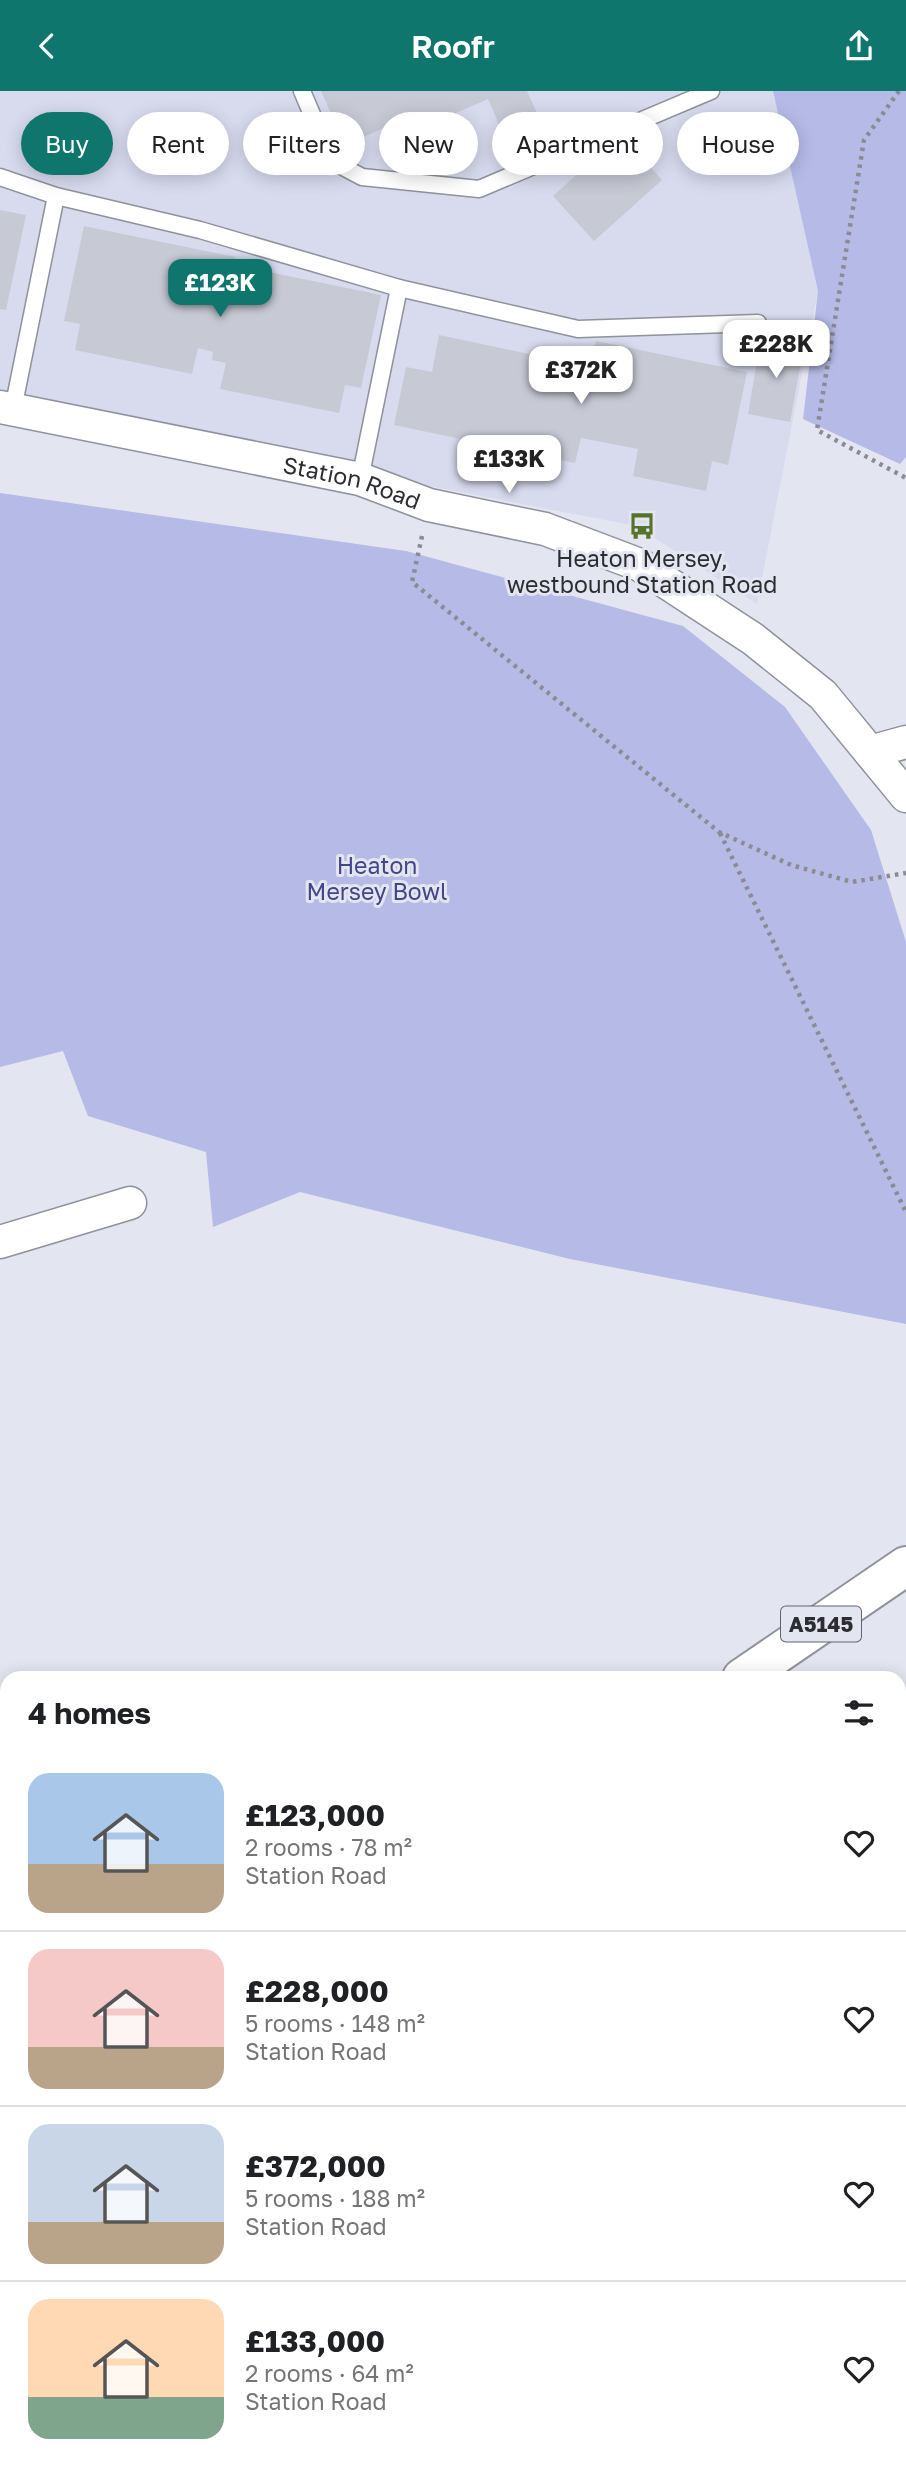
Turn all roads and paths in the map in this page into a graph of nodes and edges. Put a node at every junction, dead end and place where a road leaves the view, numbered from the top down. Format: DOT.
graph roads {
  1 [pos="302,91"];
  2 [pos="711,91"];
  3 [pos="900,91"];
  4 [pos="0,177"];
  5 [pos="56,196"];
  6 [pos="399,288"];
  7 [pos="758,323"];
  8 [pos="7,408"];
  9 [pos="906,478"];
  10 [pos="360,479"];
  11 [pos="429,505"];
  12 [pos="906,742"];
  13 [pos="870,752"];
  14 [pos="906,796"];
  15 [pos="719,832"];
  16 [pos="906,873"];
  17 [pos="130,1203"];
  18 [pos="906,1212"];
  19 [pos="0,1242"];
  20 [pos="904,1575"];
  21 [pos="753,1671"];
  1 -- 2 [label="lane"];
  3 -- 9 [label="path"];
  4 -- 5 [label="lane"];
  5 -- 6 [label="lane"];
  5 -- 8 [label="lane"];
  6 -- 7 [label="lane"];
  6 -- 10 [label="lane"];
  8 -- 10 [label="street, Station Road"];
  10 -- 11 [label="street, Station Road"];
  11 -- 13 [label="street, Station Road"];
  11 -- 15 [label="path"];
  12 -- 13 [label="street"];
  13 -- 14 [label="street, Station Road"];
  15 -- 16 [label="path"];
  15 -- 18 [label="path"];
  17 -- 19 [label="street"];
  20 -- 21 [label="main road, A5145"];
}
